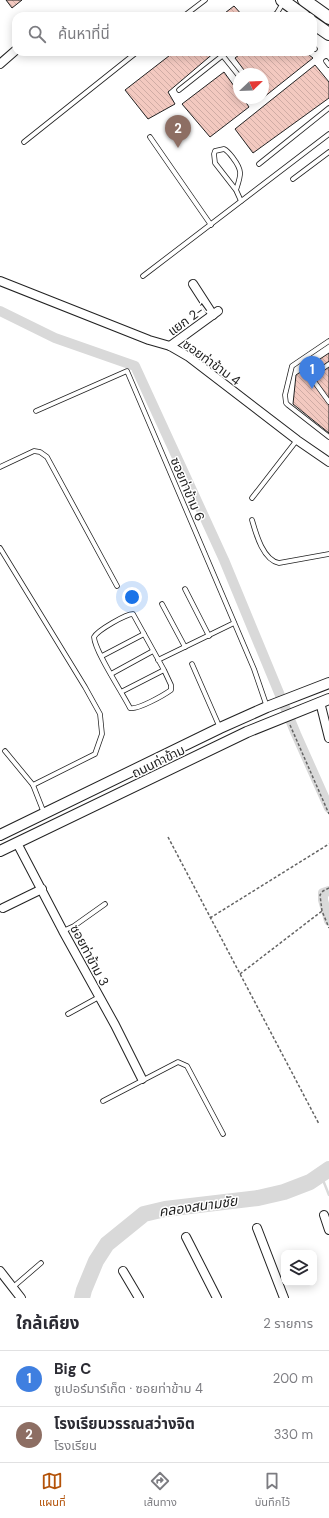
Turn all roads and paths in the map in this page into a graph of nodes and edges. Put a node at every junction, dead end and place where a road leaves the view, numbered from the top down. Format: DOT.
graph roads {
  1 [pos="205,0"];
  2 [pos="304,0"];
  3 [pos="283,1"];
  4 [pos="189,12"];
  5 [pos="278,12"];
  6 [pos="298,12"];
  7 [pos="329,18"];
  8 [pos="317,26"];
  9 [pos="329,34"];
  10 [pos="12,54"];
  11 [pos="132,56"];
  12 [pos="223,56"];
  13 [pos="0,64"];
  14 [pos="233,68"];
  15 [pos="179,90"];
  16 [pos="329,108"];
  17 [pos="329,134"];
  18 [pos="150,137"];
  19 [pos="24,142"];
  20 [pos="329,152"];
  21 [pos="259,164"];
  22 [pos="293,179"];
  23 [pos="236,190"];
  24 [pos="241,201"];
  25 [pos="211,224"];
  26 [pos="143,276"];
  27 [pos="0,281"];
  28 [pos="193,284"];
  29 [pos="329,341"];
  30 [pos="170,346"];
  31 [pos="329,364"];
  32 [pos="329,402"];
  33 [pos="36,411"];
  34 [pos="329,437"];
  35 [pos="297,440"];
  36 [pos="329,462"];
  37 [pos="0,467"];
  38 [pos="252,498"];
  39 [pos="252,520"];
  40 [pos="0,548"];
  41 [pos="329,554"];
  42 [pos="117,586"];
  43 [pos="185,589"];
  44 [pos="162,604"];
  45 [pos="234,624"];
  46 [pos="144,634"];
  47 [pos="209,636"];
  48 [pos="185,647"];
  49 [pos="153,651"];
  50 [pos="102,656"];
  51 [pos="158,660"];
  52 [pos="192,664"];
  53 [pos="164,670"];
  54 [pos="111,674"];
  55 [pos="329,683"];
  56 [pos="121,692"];
  57 [pos="324,701"];
  58 [pos="270,706"];
  59 [pos="288,715"];
  60 [pos="220,728"];
  61 [pos="329,738"];
  62 [pos="5,751"];
  63 [pos="33,785"];
  64 [pos="44,813"];
  65 [pos="329,814"];
  66 [pos="0,834"];
  67 [pos="168,837"];
  68 [pos="17,843"];
  69 [pos="329,844"];
  70 [pos="0,851"];
  71 [pos="42,888"];
  72 [pos="329,888"];
  73 [pos="104,904"];
  74 [pos="3,908"];
  75 [pos="322,911"];
  76 [pos="210,918"];
  77 [pos="329,928"];
  78 [pos="63,931"];
  79 [pos="240,974"];
  80 [pos="99,997"];
  81 [pos="68,1014"];
  82 [pos="142,1079"];
  83 [pos="103,1101"];
  84 [pos="319,1124"];
  85 [pos="223,1134"];
  86 [pos="324,1215"];
  87 [pos="257,1228"];
  88 [pos="329,1230"];
  89 [pos="186,1237"];
  90 [pos="41,1263"];
  91 [pos="0,1271"];
  92 [pos="123,1271"];
  93 [pos="12,1288"];
  94 [pos="21,1298"];
  95 [pos="139,1298"];
  96 [pos="217,1298"];
  97 [pos="284,1298"];
  1 -- 4 [label="lane"];
  2 -- 7 [label="main road"];
  3 -- 5 [label="lane"];
  3 -- 6 [label="main road"];
  8 -- 9 [label="main road"];
  10 -- 13 [label="street"];
  11 -- 19 [label="lane"];
  12 -- 14 [label="lane"];
  12 -- 15 [label="lane"];
  16 -- 21 [label="lane"];
  17 -- 24 [label="lane"];
  18 -- 25 [label="lane"];
  20 -- 22 [label="lane"];
  23 -- 23 [label="lane"];
  23 -- 24 [label="lane"];
  24 -- 25 [label="lane"];
  25 -- 26 [label="lane"];
  27 -- 30 [label="street, ซอยท่าข้าม 4"];
  28 -- 30 [label="street, แยก 2-1"];
  29 -- 34 [label="lane"];
  30 -- 35 [label="street, ซอยท่าข้าม 4"];
  31 -- 32 [label="lane"];
  33 -- 45 [label="lane, ซอยท่าข้าม 6"];
  35 -- 36 [label="street, ซอยท่าข้าม 4"];
  35 -- 38 [label="lane"];
  37 -- 42 [label="lane"];
  39 -- 41 [label="lane"];
  40 -- 63 [label="lane"];
  43 -- 47 [label="lane"];
  44 -- 48 [label="lane"];
  45 -- 47 [label="lane"];
  45 -- 58 [label="lane, ซอยท่าข้าม 6"];
  46 -- 49 [label="lane"];
  46 -- 50 [label="lane"];
  46 -- 50 [label="lane"];
  47 -- 48 [label="lane"];
  48 -- 51 [label="lane"];
  49 -- 51 [label="lane"];
  49 -- 54 [label="lane"];
  50 -- 54 [label="lane"];
  51 -- 53 [label="lane"];
  52 -- 60 [label="lane"];
  53 -- 56 [label="lane"];
  53 -- 56 [label="lane"];
  54 -- 56 [label="lane"];
  55 -- 58 [label="street, ถนนท่าข้าม"];
  57 -- 59 [label="street, ถนนท่าข้าม"];
  57 -- 61 [label="street"];
  58 -- 60 [label="street, ถนนท่าข้าม"];
  59 -- 65 [label="path"];
  59 -- 68 [label="street, ถนนท่าข้าม"];
  60 -- 64 [label="street, ถนนท่าข้าม"];
  62 -- 63 [label="lane"];
  63 -- 64 [label="lane"];
  64 -- 66 [label="street, ถนนท่าข้าม"];
  67 -- 76 [label="path"];
  68 -- 70 [label="street, ถนนท่าข้าม"];
  68 -- 71 [label="street, ซอยท่าข้าม 3"];
  69 -- 76 [label="path"];
  71 -- 74 [label="street"];
  71 -- 78 [label="street, ซอยท่าข้าม 3"];
  72 -- 75 [label="path"];
  73 -- 78 [label="lane"];
  75 -- 77 [label="path"];
  75 -- 79 [label="path"];
  76 -- 79 [label="path"];
  78 -- 80 [label="street, ซอยท่าข้าม 3"];
  79 -- 84 [label="path"];
  80 -- 81 [label="lane"];
  80 -- 82 [label="street, ซอยท่าข้าม 3"];
  82 -- 83 [label="lane"];
  82 -- 85 [label="lane"];
  86 -- 88 [label="street"];
  87 -- 97 [label="street"];
  89 -- 96 [label="street"];
  90 -- 93 [label="lane"];
  91 -- 93 [label="street"];
  92 -- 95 [label="street"];
  93 -- 94 [label="street"];
}
